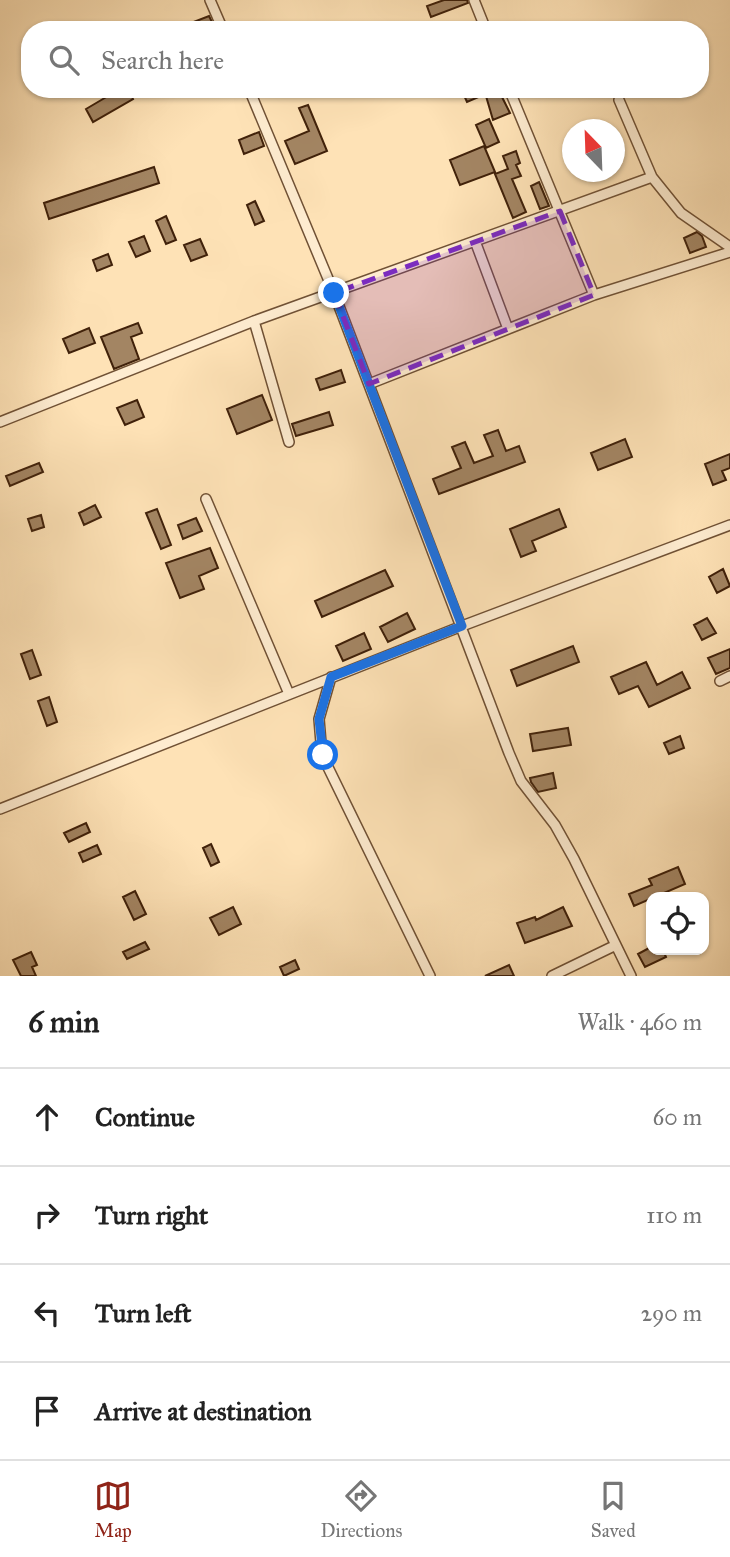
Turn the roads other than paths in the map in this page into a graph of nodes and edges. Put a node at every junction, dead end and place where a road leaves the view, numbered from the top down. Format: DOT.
graph roads {
  1 [pos="210,0"];
  2 [pos="474,0"];
  3 [pos="219,21"];
  4 [pos="482,21"];
  5 [pos="252,98"];
  6 [pos="513,98"];
  7 [pos="619,100"];
  8 [pos="652,177"];
  9 [pos="560,211"];
  10 [pos="475,240"];
  11 [pos="730,250"];
  12 [pos="334,293"];
  13 [pos="594,295"];
  14 [pos="254,321"];
  15 [pos="508,328"];
  16 [pos="369,384"];
  17 [pos="0,422"];
  18 [pos="289,442"];
  19 [pos="206,499"];
  20 [pos="730,525"];
  21 [pos="462,626"];
  22 [pos="730,676"];
  23 [pos="331,677"];
  24 [pos="720,681"];
  25 [pos="289,694"];
  26 [pos="0,809"];
  27 [pos="616,945"];
  28 [pos="430,976"];
  29 [pos="552,976"];
  30 [pos="631,976"];
  1 -- 3 [label="street"];
  2 -- 4 [label="street"];
  5 -- 12 [label="street"];
  6 -- 9 [label="street"];
  7 -- 8 [label="street"];
  8 -- 9 [label="street"];
  8 -- 11 [label="street"];
  9 -- 10 [label="street"];
  9 -- 13 [label="street"];
  10 -- 12 [label="street"];
  10 -- 15 [label="street"];
  11 -- 13 [label="street"];
  12 -- 14 [label="street"];
  12 -- 16 [label="street"];
  13 -- 15 [label="street"];
  14 -- 17 [label="street"];
  14 -- 18 [label="street"];
  15 -- 16 [label="street"];
  16 -- 21 [label="street"];
  19 -- 25 [label="street"];
  20 -- 21 [label="street"];
  21 -- 23 [label="street"];
  21 -- 27 [label="street"];
  22 -- 24 [label="street"];
  23 -- 25 [label="street"];
  23 -- 28 [label="street"];
  25 -- 26 [label="street"];
  27 -- 29 [label="street"];
  27 -- 30 [label="street"];
}
